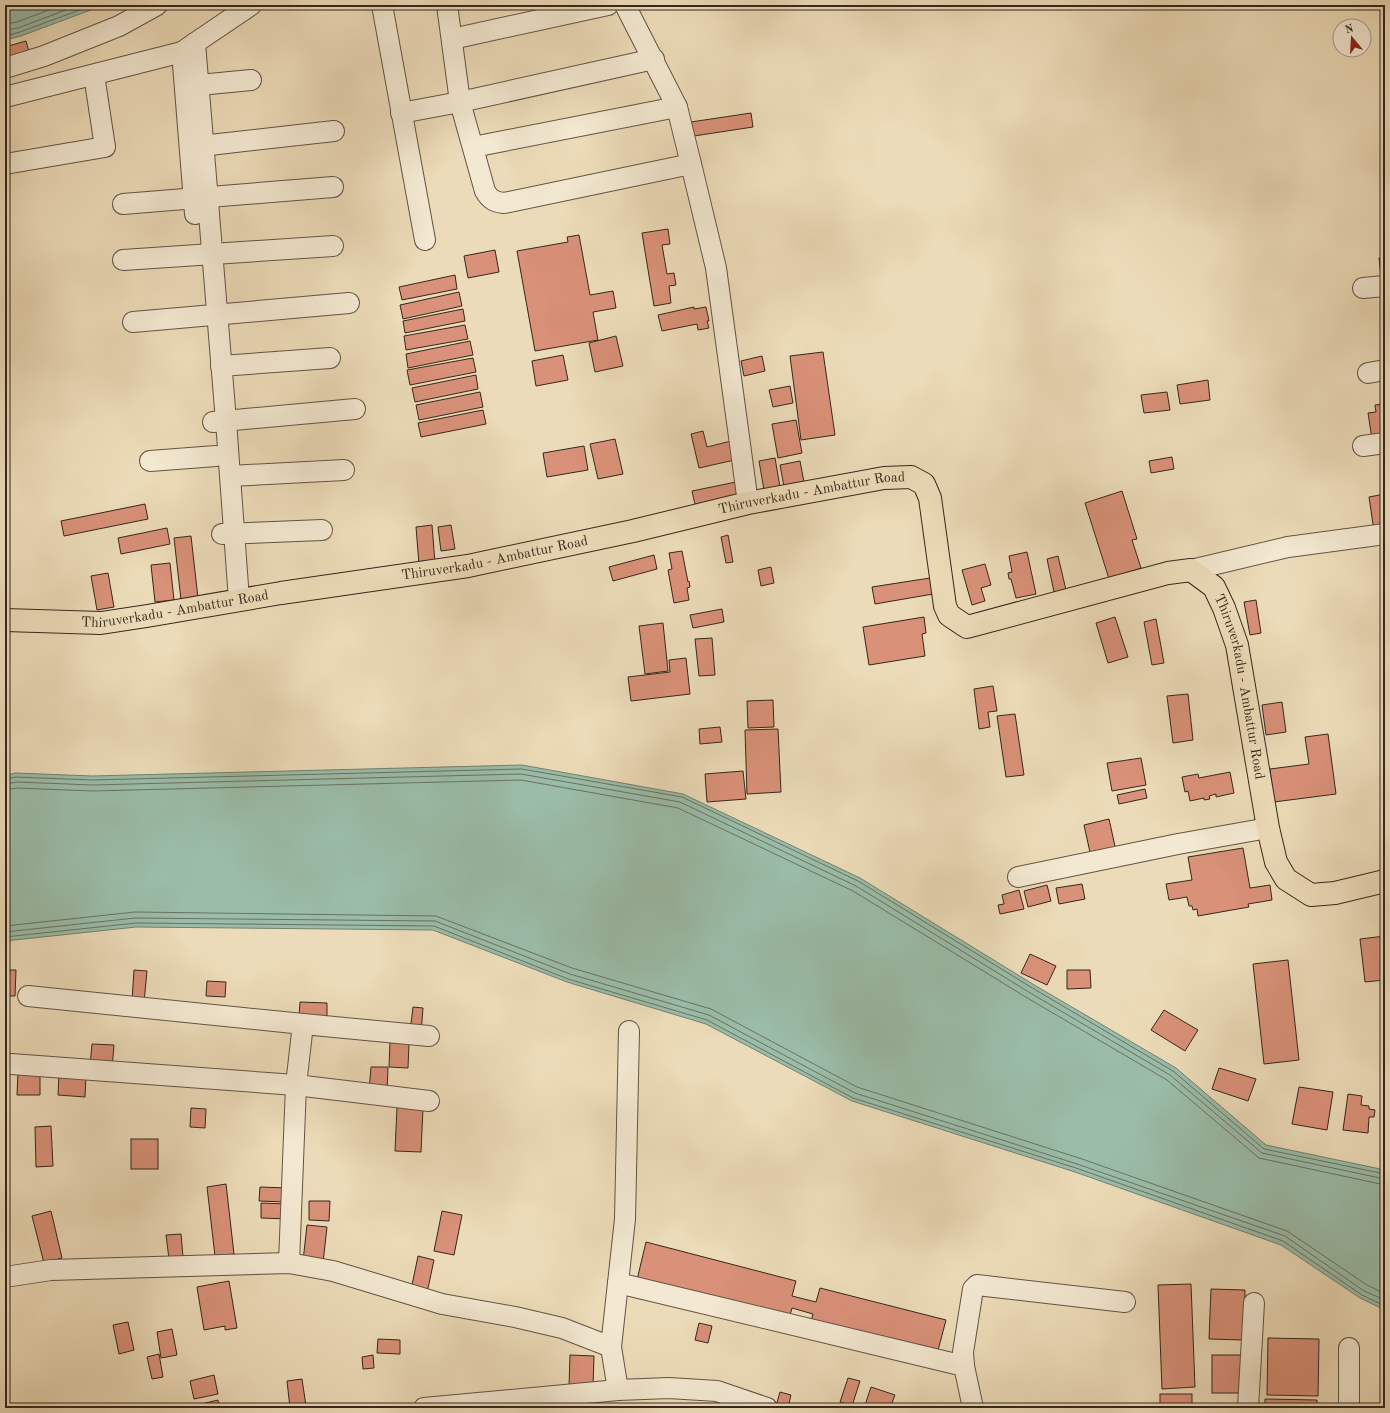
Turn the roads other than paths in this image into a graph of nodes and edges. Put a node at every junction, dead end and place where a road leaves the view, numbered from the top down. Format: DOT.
graph roads {
  1 [pos="157,5"];
  2 [pos="251,5"];
  3 [pos="382,5"];
  4 [pos="447,5"];
  5 [pos="608,5"];
  6 [pos="625,5"];
  7 [pos="452,39"];
  8 [pos="188,48"];
  9 [pos="654,59"];
  10 [pos="5,68"];
  11 [pos="94,75"];
  12 [pos="251,80"];
  13 [pos="199,85"];
  14 [pos="5,97"];
  15 [pos="460,102"];
  16 [pos="677,107"];
  17 [pos="401,112"];
  18 [pos="334,131"];
  19 [pos="197,146"];
  20 [pos="472,148"];
  21 [pos="5,164"];
  22 [pos="691,164"];
  23 [pos="333,188"];
  24 [pos="201,198"];
  25 [pos="123,204"];
  26 [pos="425,240"];
  27 [pos="333,246"];
  28 [pos="206,255"];
  29 [pos="123,260"];
  30 [pos="1385,286"];
  31 [pos="1363,288"];
  32 [pos="349,303"];
  33 [pos="211,316"];
  34 [pos="133,322"];
  35 [pos="330,358"];
  36 [pos="221,366"];
  37 [pos="355,409"];
  38 [pos="219,421"];
  39 [pos="1385,443"];
  40 [pos="1363,446"];
  41 [pos="216,456"];
  42 [pos="150,460"];
  43 [pos="344,470"];
  44 [pos="230,476"];
  45 [pos="748,504"];
  46 [pos="322,530"];
  47 [pos="228,534"];
  48 [pos="1385,534"];
  49 [pos="1191,570"];
  50 [pos="233,601"];
  51 [pos="5,620"];
  52 [pos="1268,828"];
  53 [pos="1018,877"];
  54 [pos="1385,881"];
  55 [pos="28,996"];
  56 [pos="303,1024"];
  57 [pos="629,1031"];
  58 [pos="429,1036"];
  59 [pos="11,1064"];
  60 [pos="296,1085"];
  61 [pos="429,1101"];
  62 [pos="289,1263"];
  63 [pos="5,1276"];
  64 [pos="618,1283"];
  65 [pos="1124,1302"];
  66 [pos="1254,1303"];
  67 [pos="611,1347"];
  68 [pos="1349,1348"];
  69 [pos="964,1366"];
  70 [pos="618,1390"];
  71 [pos="424,1408"];
  72 [pos="767,1408"];
  73 [pos="973,1408"];
  74 [pos="1248,1408"];
  75 [pos="1349,1408"];
  1 -- 10 [label="street"];
  2 -- 8 [label="street"];
  3 -- 17 [label="street"];
  4 -- 7 [label="street"];
  5 -- 7 [label="street"];
  6 -- 9 [label="street"];
  7 -- 15 [label="street"];
  8 -- 11 [label="street"];
  8 -- 13 [label="street"];
  8 -- 19 [label="street"];
  9 -- 15 [label="street"];
  9 -- 16 [label="street"];
  11 -- 14 [label="street"];
  11 -- 21 [label="street"];
  12 -- 13 [label="street"];
  13 -- 19 [label="street"];
  15 -- 17 [label="street"];
  15 -- 20 [label="street"];
  16 -- 20 [label="street"];
  16 -- 22 [label="street"];
  17 -- 26 [label="street"];
  18 -- 19 [label="street"];
  19 -- 24 [label="street"];
  20 -- 22 [label="street"];
  22 -- 45 [label="street"];
  23 -- 24 [label="street"];
  24 -- 25 [label="street"];
  24 -- 28 [label="street"];
  27 -- 28 [label="street"];
  28 -- 29 [label="street"];
  28 -- 33 [label="street"];
  30 -- 31 [label="street"];
  32 -- 33 [label="street"];
  33 -- 34 [label="street"];
  33 -- 36 [label="street"];
  33 -- 38 [label="street"];
  35 -- 36 [label="street"];
  36 -- 38 [label="street"];
  37 -- 38 [label="street"];
  38 -- 41 [label="street"];
  38 -- 44 [label="street"];
  39 -- 40 [label="street"];
  41 -- 42 [label="street"];
  41 -- 47 [label="street"];
  43 -- 44 [label="street"];
  44 -- 47 [label="street"];
  45 -- 49 [label="main road, Thiruverkadu - Ambattur Road"];
  45 -- 50 [label="main road, Thiruverkadu - Ambattur Road"];
  46 -- 47 [label="street"];
  47 -- 50 [label="street"];
  48 -- 49 [label="street"];
  49 -- 52 [label="main road, Thiruverkadu - Ambattur Road"];
  50 -- 51 [label="main road, Thiruverkadu - Ambattur Road"];
  52 -- 53 [label="street"];
  52 -- 54 [label="main road, Thiruverkadu - Ambattur Road"];
  55 -- 56 [label="street"];
  56 -- 58 [label="street"];
  56 -- 60 [label="street"];
  57 -- 64 [label="street"];
  59 -- 60 [label="street"];
  60 -- 61 [label="street"];
  60 -- 62 [label="street"];
  62 -- 63 [label="street"];
  62 -- 67 [label="street"];
  64 -- 67 [label="street"];
  64 -- 69 [label="street"];
  65 -- 69 [label="street"];
  66 -- 74 [label="street"];
  67 -- 70 [label="street"];
  68 -- 75 [label="street"];
  69 -- 73 [label="street"];
  70 -- 71 [label="street"];
  70 -- 72 [label="street"];
}
